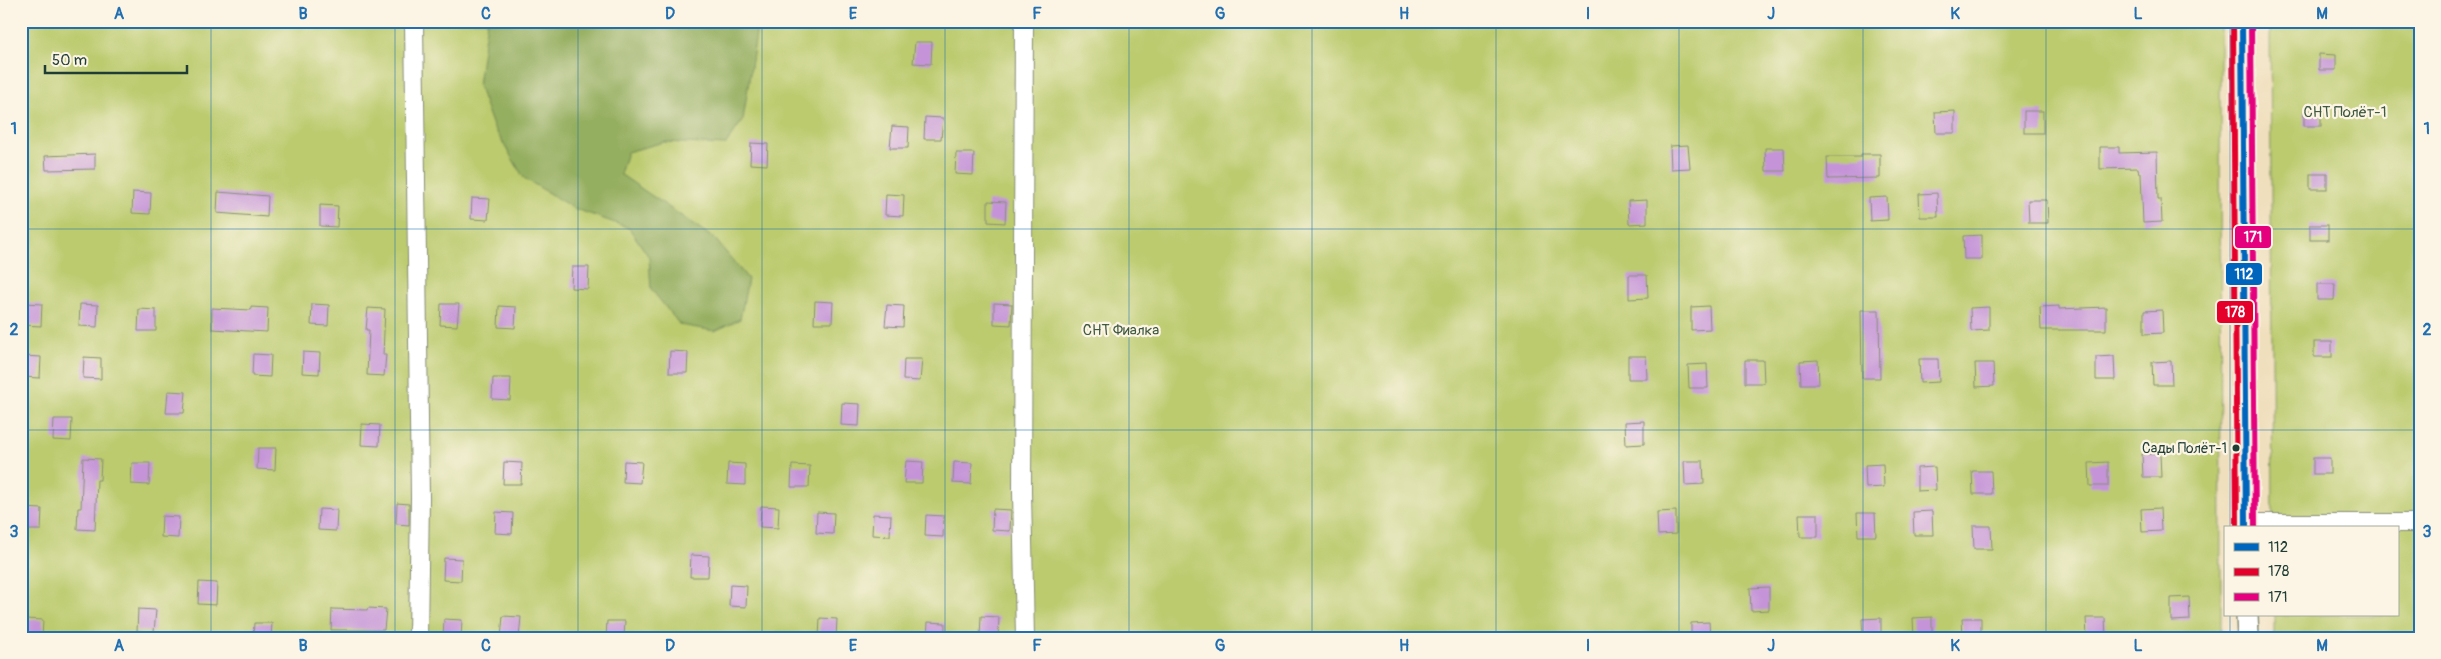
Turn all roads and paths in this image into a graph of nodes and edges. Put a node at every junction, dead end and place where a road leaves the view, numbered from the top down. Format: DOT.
graph roads {
  1 [pos="414,21"];
  2 [pos="1024,21"];
  3 [pos="2242,21"];
  4 [pos="2420,523"];
  5 [pos="2246,525"];
  6 [pos="2247,616"];
  7 [pos="418,638"];
  8 [pos="1025,638"];
  9 [pos="2248,638"];
  1 -- 7 [label="street"];
  2 -- 8 [label="street"];
  3 -- 5 [label="street"];
  4 -- 5 [label="street"];
  6 -- 9 [label="street"];
}
